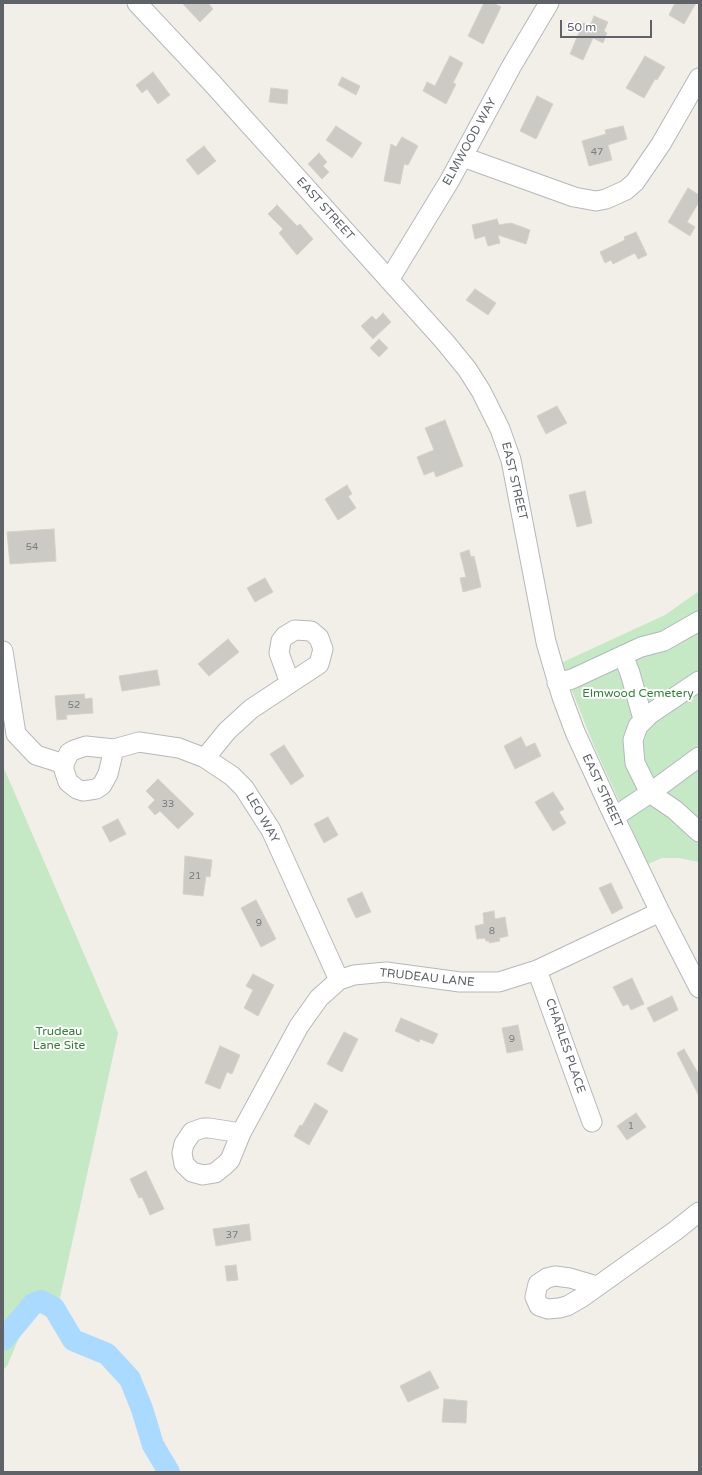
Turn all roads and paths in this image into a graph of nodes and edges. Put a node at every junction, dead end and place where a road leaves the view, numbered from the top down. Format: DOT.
graph roads {
  1 [pos="137,3"];
  2 [pos="549,3"];
  3 [pos="699,78"];
  4 [pos="463,157"];
  5 [pos="389,280"];
  6 [pos="698,622"];
  7 [pos="3,651"];
  8 [pos="623,655"];
  9 [pos="699,681"];
  10 [pos="290,683"];
  11 [pos="557,683"];
  12 [pos="643,719"];
  13 [pos="114,749"];
  14 [pos="699,757"];
  15 [pos="205,758"];
  16 [pos="64,764"];
  17 [pos="650,793"];
  18 [pos="614,817"];
  19 [pos="699,831"];
  20 [pos="660,912"];
  21 [pos="537,970"];
  22 [pos="339,980"];
  23 [pos="699,988"];
  24 [pos="592,1122"];
  25 [pos="241,1133"];
  26 [pos="699,1212"];
  27 [pos="597,1286"];
  1 -- 5 [label="street, EAST STREET"];
  2 -- 4 [label="street, ELMWOOD WAY"];
  3 -- 4 [label="street"];
  4 -- 5 [label="street, ELMWOOD WAY"];
  5 -- 11 [label="street, EAST STREET"];
  6 -- 8 [label="street"];
  7 -- 16 [label="street"];
  8 -- 11 [label="street"];
  8 -- 12 [label="street"];
  9 -- 12 [label="street"];
  10 -- 15 [label="street"];
  11 -- 18 [label="street, EAST STREET"];
  12 -- 17 [label="street"];
  13 -- 15 [label="street, LEO WAY"];
  13 -- 16 [label="street, LEO WAY"];
  13 -- 16 [label="street"];
  14 -- 17 [label="street"];
  15 -- 22 [label="street, LEO WAY"];
  17 -- 18 [label="street"];
  17 -- 19 [label="street"];
  18 -- 20 [label="street, EAST STREET"];
  20 -- 21 [label="street, TRUDEAU LANE"];
  20 -- 23 [label="street, EAST STREET"];
  21 -- 22 [label="street, TRUDEAU LANE"];
  21 -- 24 [label="street, CHARLES PLACE"];
  22 -- 25 [label="street, TRUDEAU LANE"];
  26 -- 27 [label="street"];
}
